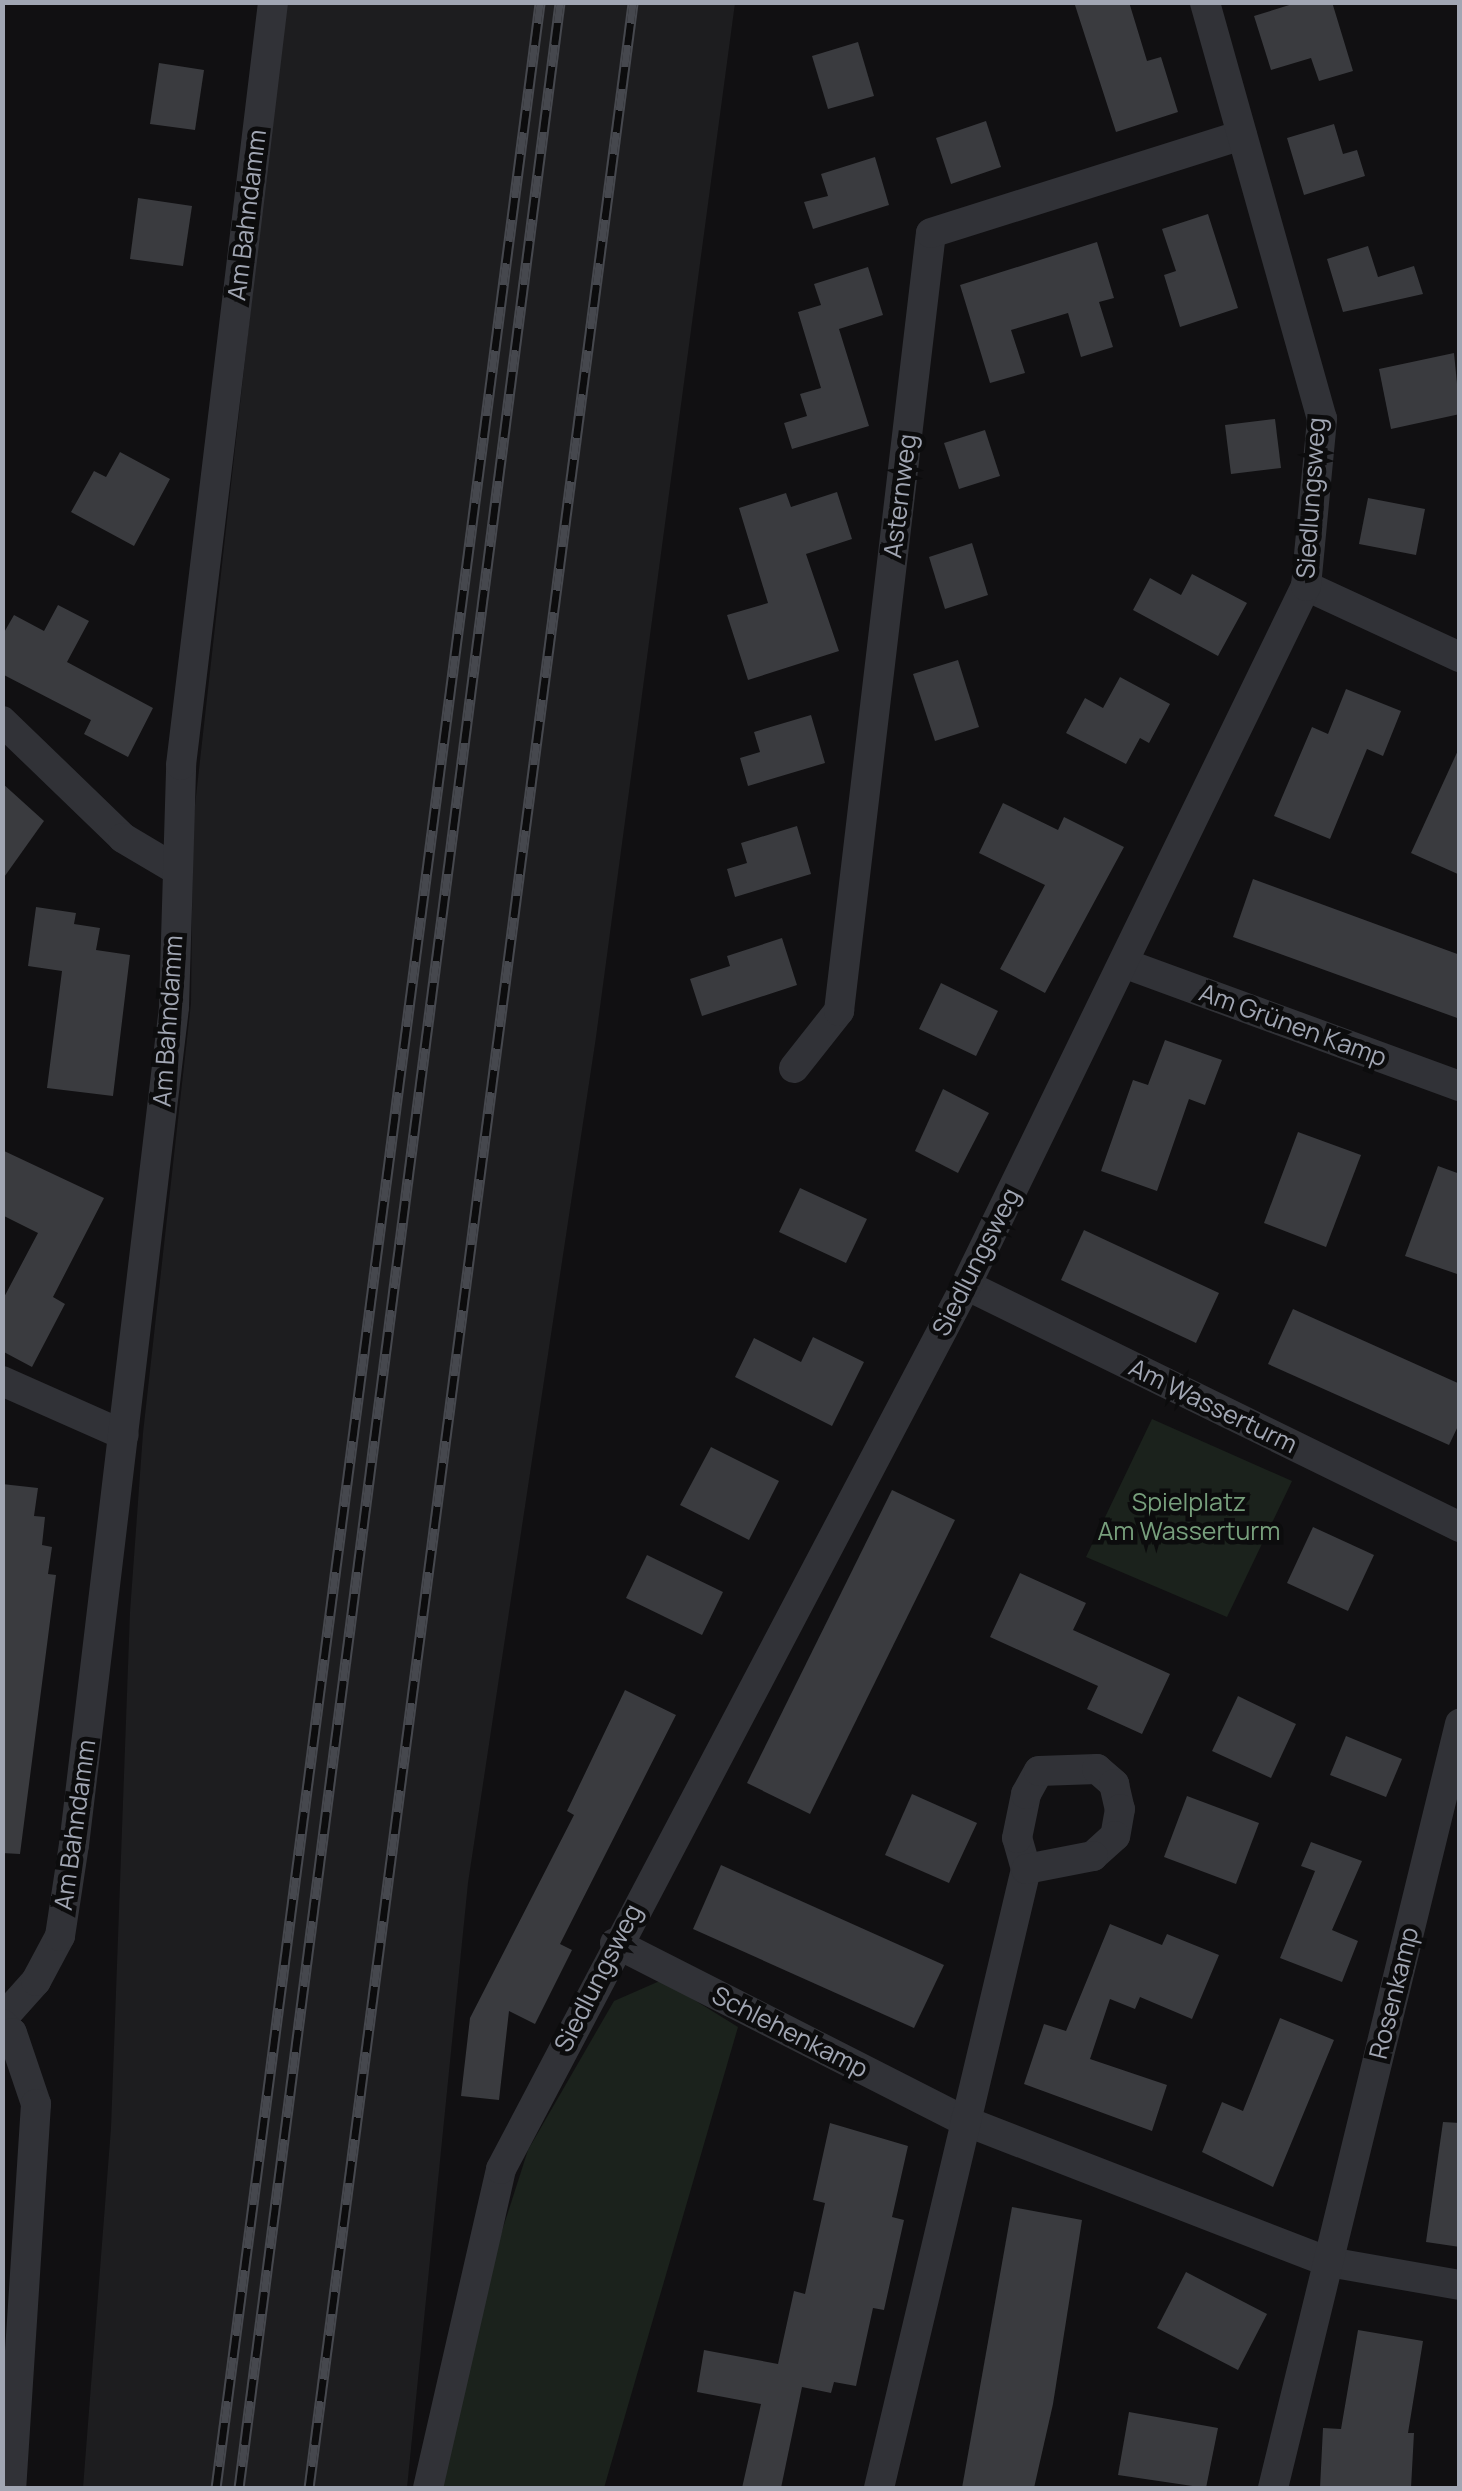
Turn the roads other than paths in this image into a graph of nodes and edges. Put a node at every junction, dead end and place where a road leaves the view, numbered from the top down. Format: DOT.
graph roads {
  1 [pos="273,2"];
  2 [pos="1204,2"];
  3 [pos="1242,136"];
  4 [pos="1306,586"];
  5 [pos="1460,657"];
  6 [pos="2,721"];
  7 [pos="177,870"];
  8 [pos="1126,964"];
  9 [pos="794,1068"];
  10 [pos="1460,1086"];
  11 [pos="966,1285"];
  12 [pos="2,1381"];
  13 [pos="124,1435"];
  14 [pos="1460,1527"];
  15 [pos="1460,1724"];
  16 [pos="1026,1869"];
  17 [pos="615,1943"];
  18 [pos="6,2026"];
  19 [pos="965,2121"];
  20 [pos="1330,2262"];
  21 [pos="1460,2285"];
  22 [pos="11,2488"];
  23 [pos="428,2488"];
  24 [pos="879,2488"];
  25 [pos="1273,2488"];
  1 -- 7 [label="street, Am Bahndamm"];
  2 -- 3 [label="street, Siedlungsweg"];
  3 -- 4 [label="street, Siedlungsweg"];
  3 -- 9 [label="street, Asternweg"];
  4 -- 5 [label="street"];
  4 -- 8 [label="street, Siedlungsweg"];
  6 -- 7 [label="street"];
  7 -- 13 [label="street, Am Bahndamm"];
  8 -- 10 [label="street, Am Grünen Kamp"];
  8 -- 11 [label="street, Siedlungsweg"];
  11 -- 14 [label="street, Am Wasserturm"];
  11 -- 17 [label="street, Siedlungsweg"];
  12 -- 13 [label="street"];
  13 -- 18 [label="street, Am Bahndamm"];
  15 -- 20 [label="street, Rosenkamp"];
  16 -- 19 [label="street"];
  17 -- 19 [label="street, Schlehenkamp"];
  17 -- 23 [label="street, Siedlungsweg"];
  18 -- 22 [label="street, Am Bahndamm"];
  19 -- 20 [label="street, Schlehenkamp"];
  19 -- 24 [label="street"];
  20 -- 21 [label="street, Schlehenkamp"];
  20 -- 25 [label="street"];
}
